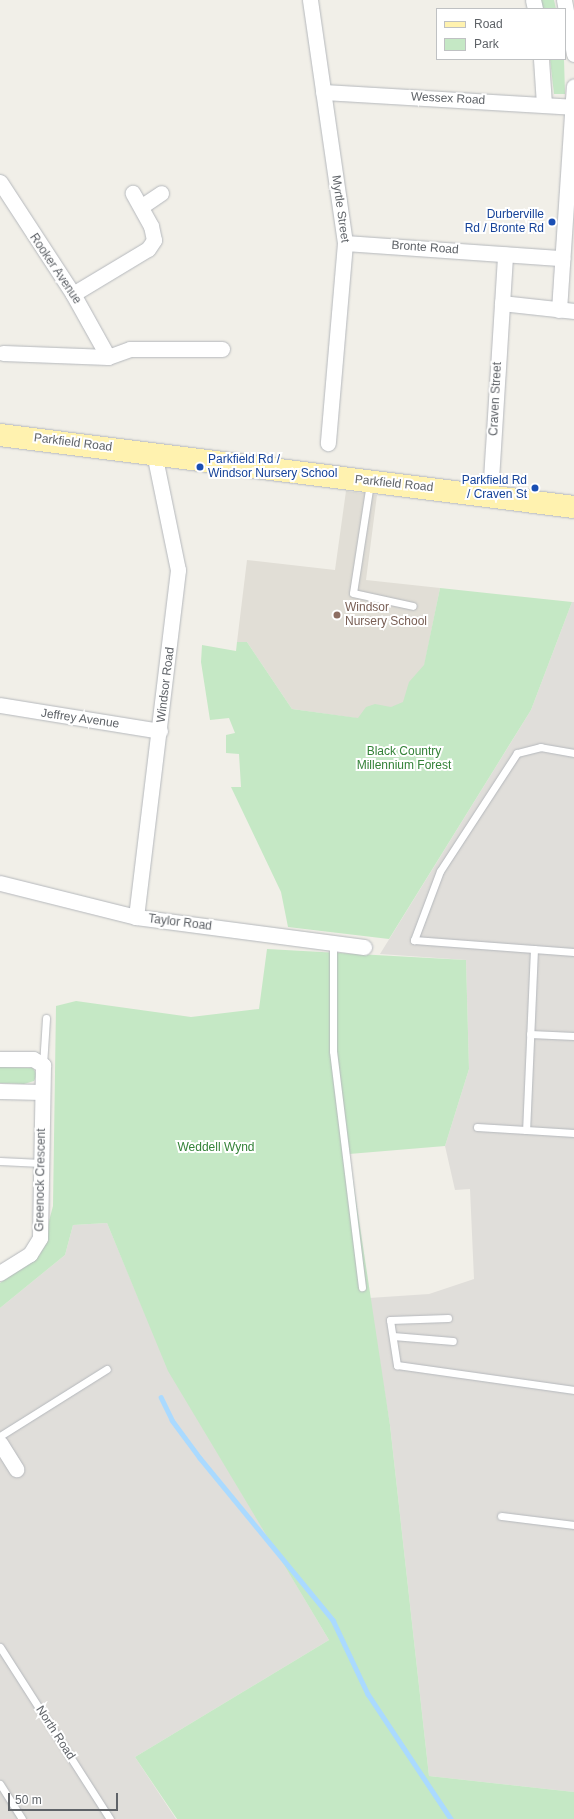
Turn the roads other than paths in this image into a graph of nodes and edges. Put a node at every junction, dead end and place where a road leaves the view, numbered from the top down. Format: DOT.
graph roads {
  1 [pos="310,0"];
  2 [pos="566,11"];
  3 [pos="574,54"];
  4 [pos="541,60"];
  5 [pos="574,88"];
  6 [pos="323,92"];
  7 [pos="544,104"];
  8 [pos="573,107"];
  9 [pos="0,182"];
  10 [pos="133,193"];
  11 [pos="162,193"];
  12 [pos="142,206"];
  13 [pos="345,243"];
  14 [pos="504,254"];
  15 [pos="562,258"];
  16 [pos="73,294"];
  17 [pos="502,303"];
  18 [pos="567,310"];
  19 [pos="222,350"];
  20 [pos="3,353"];
  21 [pos="108,357"];
  22 [pos="0,435"];
  23 [pos="328,443"];
  24 [pos="154,453"];
  25 [pos="370,481"];
  26 [pos="490,494"];
  27 [pos="574,507"];
  28 [pos="413,606"];
  29 [pos="0,705"];
  30 [pos="160,731"];
  31 [pos="574,753"];
  32 [pos="0,883"];
  33 [pos="136,917"];
  34 [pos="333,943"];
  35 [pos="364,947"];
  36 [pos="534,949"];
  37 [pos="574,952"];
  38 [pos="46,1018"];
  39 [pos="530,1034"];
  40 [pos="574,1036"];
  41 [pos="0,1059"];
  42 [pos="42,1065"];
  43 [pos="0,1091"];
  44 [pos="42,1092"];
  45 [pos="477,1127"];
  46 [pos="526,1130"];
  47 [pos="574,1133"];
  48 [pos="0,1161"];
  49 [pos="41,1163"];
  50 [pos="1,1270"];
  51 [pos="362,1287"];
  52 [pos="448,1318"];
  53 [pos="393,1336"];
  54 [pos="453,1341"];
  55 [pos="107,1369"];
  56 [pos="574,1390"];
  57 [pos="0,1436"];
  58 [pos="0,1443"];
  59 [pos="16,1469"];
  60 [pos="501,1516"];
  61 [pos="574,1526"];
  62 [pos="0,1647"];
  63 [pos="0,1784"];
  64 [pos="22,1819"];
  65 [pos="110,1819"];
  1 -- 6 [label="street, Myrtle Street"];
  2 -- 3 [label="street"];
  4 -- 7 [label="street"];
  5 -- 8 [label="street"];
  6 -- 7 [label="street, Wessex Road"];
  6 -- 13 [label="street, Myrtle Street"];
  7 -- 8 [label="street, Wessex Road"];
  8 -- 15 [label="street"];
  9 -- 16 [label="street, Rooker Avenue"];
  10 -- 12 [label="street"];
  11 -- 12 [label="street"];
  12 -- 16 [label="street"];
  13 -- 14 [label="street, Bronte Road"];
  13 -- 23 [label="street, Myrtle Street"];
  14 -- 15 [label="street, Bronte Road"];
  14 -- 17 [label="street, Craven Street"];
  15 -- 18 [label="street"];
  16 -- 21 [label="street, Rooker Avenue"];
  17 -- 18 [label="street"];
  17 -- 26 [label="street, Craven Street"];
  19 -- 21 [label="street"];
  20 -- 21 [label="street"];
  22 -- 24 [label="main road, Parkfield Road"];
  24 -- 25 [label="main road, Parkfield Road"];
  24 -- 30 [label="street, Windsor Road"];
  25 -- 26 [label="main road, Parkfield Road"];
  25 -- 28 [label="lane"];
  26 -- 27 [label="main road, Parkfield Road"];
  29 -- 30 [label="street, Jeffrey Avenue"];
  30 -- 33 [label="street, Windsor Road"];
  31 -- 36 [label="lane"];
  32 -- 33 [label="street, Taylor Road"];
  33 -- 34 [label="street, Taylor Road"];
  34 -- 35 [label="street, Taylor Road"];
  34 -- 51 [label="lane"];
  36 -- 37 [label="lane"];
  36 -- 39 [label="lane"];
  38 -- 42 [label="lane"];
  39 -- 40 [label="lane"];
  39 -- 46 [label="lane"];
  41 -- 42 [label="street"];
  42 -- 44 [label="street, Greenock Crescent"];
  43 -- 44 [label="street"];
  44 -- 49 [label="street, Greenock Crescent"];
  45 -- 46 [label="lane"];
  46 -- 47 [label="lane"];
  48 -- 49 [label="lane"];
  49 -- 50 [label="street, Greenock Crescent"];
  52 -- 53 [label="lane"];
  53 -- 54 [label="lane"];
  53 -- 56 [label="lane"];
  55 -- 57 [label="lane"];
  58 -- 59 [label="street"];
  60 -- 61 [label="lane"];
  62 -- 65 [label="lane, North Road"];
  63 -- 64 [label="lane"];
}
